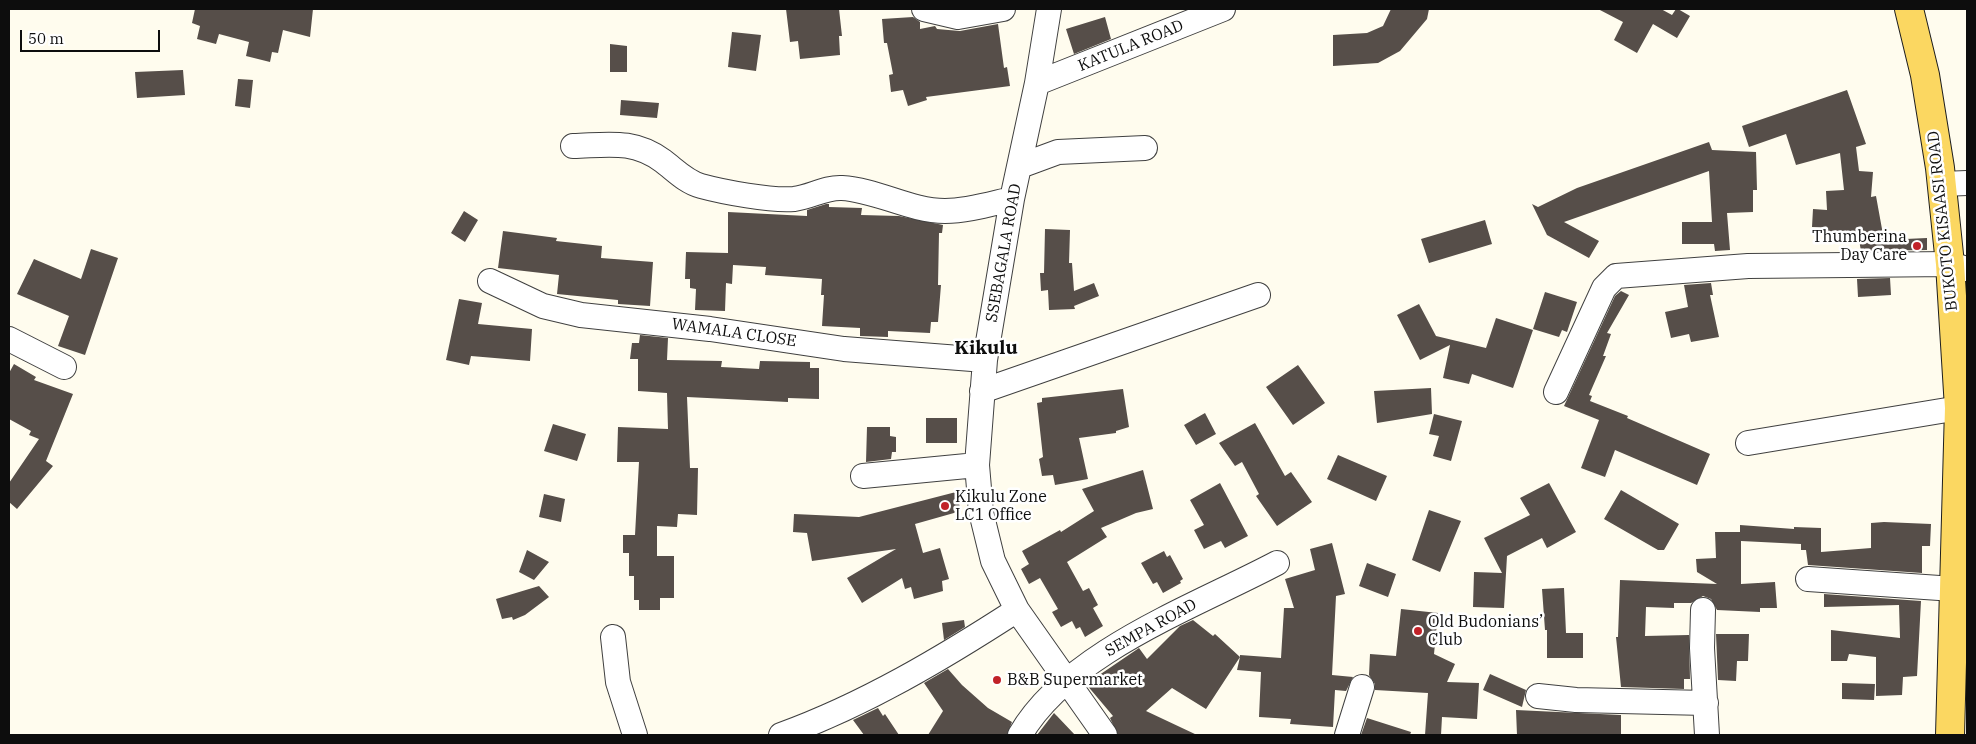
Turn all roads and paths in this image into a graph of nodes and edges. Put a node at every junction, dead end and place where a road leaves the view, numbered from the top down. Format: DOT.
graph roads {
  1 [pos="924,9"];
  2 [pos="1003,9"];
  3 [pos="1050,9"];
  4 [pos="1223,9"];
  5 [pos="1909,9"];
  6 [pos="1038,83"];
  7 [pos="573,146"];
  8 [pos="1146,148"];
  9 [pos="1020,166"];
  10 [pos="1955,184"];
  11 [pos="1012,198"];
  12 [pos="1959,266"];
  13 [pos="490,281"];
  14 [pos="1258,295"];
  15 [pos="9,339"];
  16 [pos="985,360"];
  17 [pos="64,367"];
  18 [pos="1962,367"];
  19 [pos="982,391"];
  20 [pos="1556,392"];
  21 [pos="1959,408"];
  22 [pos="1748,443"];
  23 [pos="977,465"];
  24 [pos="863,476"];
  25 [pos="1961,551"];
  26 [pos="1277,563"];
  27 [pos="1808,579"];
  28 [pos="1954,589"];
  29 [pos="1017,610"];
  30 [pos="1703,610"];
  31 [pos="613,637"];
  32 [pos="1066,679"];
  33 [pos="1362,688"];
  34 [pos="1538,696"];
  35 [pos="1706,703"];
  36 [pos="635,735"];
  37 [pos="781,735"];
  38 [pos="1020,735"];
  39 [pos="1104,735"];
  40 [pos="1347,735"];
  41 [pos="1707,735"];
  42 [pos="1950,735"];
  1 -- 2 [label="street"];
  3 -- 6 [label="street, SSEBAGALA ROAD"];
  4 -- 6 [label="street, KATULA ROAD"];
  5 -- 10 [label="main road, BUKOTO KISAASI ROAD"];
  6 -- 9 [label="street, SSEBAGALA ROAD"];
  7 -- 11 [label="street"];
  8 -- 9 [label="street"];
  9 -- 11 [label="street, SSEBAGALA ROAD"];
  10 -- 12 [label="main road, BUKOTO KISAASI ROAD"];
  11 -- 16 [label="street, SSEBAGALA ROAD"];
  12 -- 18 [label="main road, BUKOTO KISAASI ROAD"];
  12 -- 20 [label="street"];
  13 -- 16 [label="street, WAMALA CLOSE"];
  14 -- 19 [label="street"];
  15 -- 17 [label="street"];
  16 -- 19 [label="street, SSEBAGALA ROAD"];
  18 -- 21 [label="main road, BUKOTO KISAASI ROAD"];
  19 -- 23 [label="street, SSEBAGALA ROAD"];
  21 -- 22 [label="street"];
  21 -- 25 [label="main road, BUKOTO KISAASI ROAD"];
  23 -- 24 [label="street"];
  23 -- 29 [label="street, SSEBAGALA ROAD"];
  25 -- 28 [label="main road, BUKOTO KISAASI ROAD"];
  26 -- 32 [label="street, SEMPA ROAD"];
  27 -- 28 [label="street"];
  28 -- 42 [label="main road, BUKOTO KISAASI ROAD"];
  29 -- 32 [label="street, SSEBAGALA ROAD"];
  29 -- 37 [label="street"];
  30 -- 35 [label="street"];
  31 -- 36 [label="street"];
  32 -- 38 [label="street, SEMPA ROAD"];
  32 -- 39 [label="street, SSEBAGALA ROAD"];
  33 -- 40 [label="street"];
  34 -- 35 [label="street"];
  35 -- 41 [label="street"];
}
